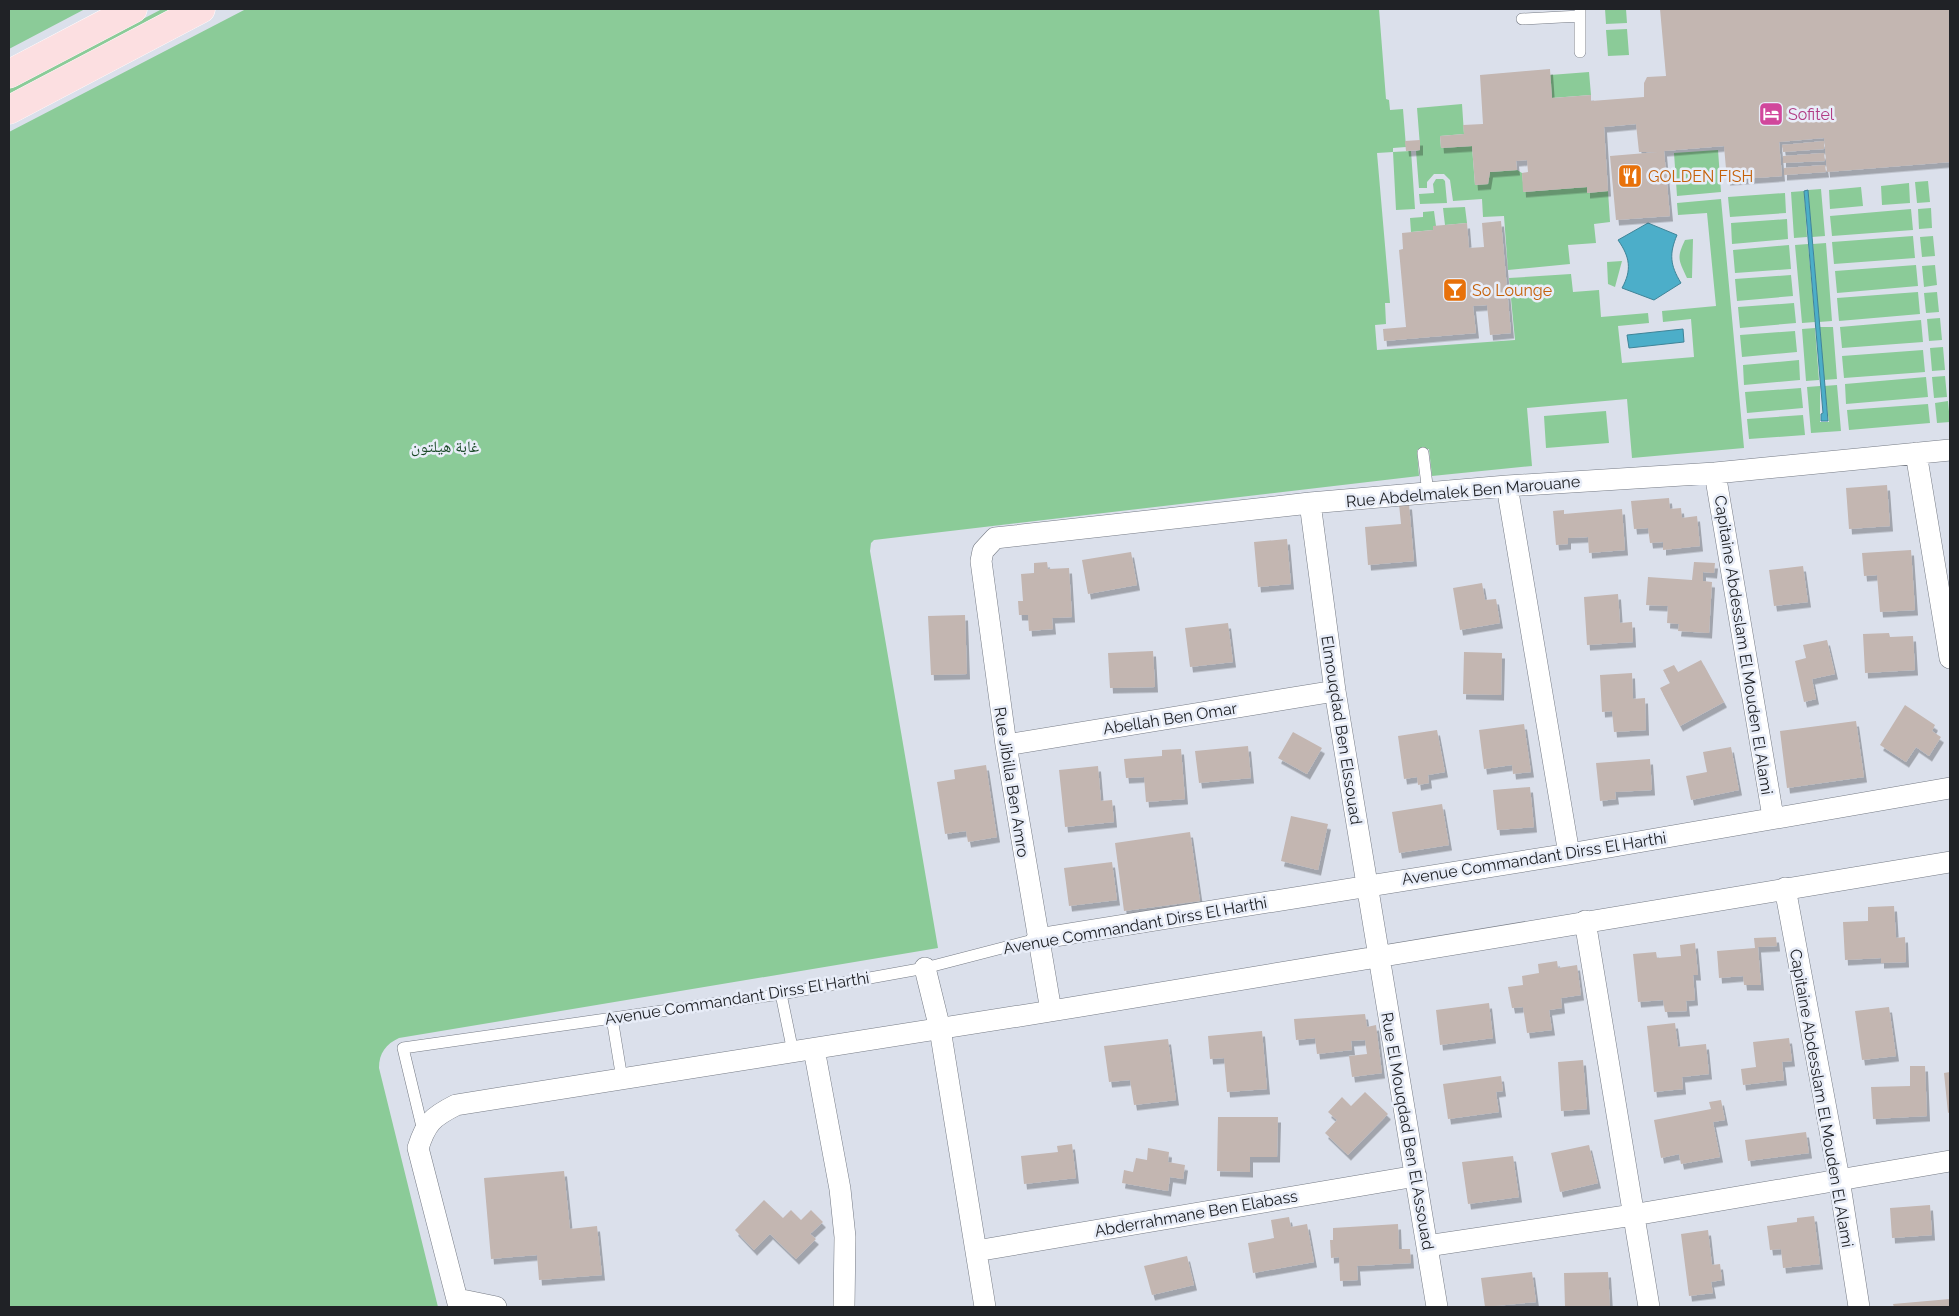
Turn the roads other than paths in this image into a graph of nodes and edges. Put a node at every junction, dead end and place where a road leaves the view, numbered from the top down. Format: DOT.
graph roads {
  1 [pos="133,9"];
  2 [pos="201,9"];
  3 [pos="1580,12"];
  4 [pos="1522,19"];
  5 [pos="1580,52"];
  6 [pos="9,74"];
  7 [pos="9,110"];
  8 [pos="1950,450"];
  9 [pos="1423,453"];
  10 [pos="1916,453"];
  11 [pos="1715,472"];
  12 [pos="1507,486"];
  13 [pos="1428,493"];
  14 [pos="1310,503"];
  15 [pos="983,551"];
  16 [pos="1950,658"];
  17 [pos="1335,691"];
  18 [pos="1006,745"];
  19 [pos="1950,788"];
  20 [pos="1773,817"];
  21 [pos="1569,854"];
  22 [pos="1950,862"];
  23 [pos="1366,885"];
  24 [pos="1785,888"];
  25 [pos="1585,921"];
  26 [pos="1037,940"];
  27 [pos="1378,956"];
  28 [pos="925,968"];
  29 [pos="781,994"];
  30 [pos="1051,1011"];
  31 [pos="612,1018"];
  32 [pos="940,1029"];
  33 [pos="814,1049"];
  34 [pos="793,1052"];
  35 [pos="622,1079"];
  36 [pos="420,1139"];
  37 [pos="1950,1161"];
  38 [pos="1416,1176"];
  39 [pos="1839,1179"];
  40 [pos="1633,1215"];
  41 [pos="1427,1246"];
  42 [pos="976,1251"];
  43 [pos="458,1303"];
  44 [pos="496,1307"];
  45 [pos="844,1307"];
  46 [pos="985,1307"];
  47 [pos="1437,1307"];
  48 [pos="1649,1307"];
  49 [pos="1859,1307"];
  1 -- 6 [label="main road"];
  2 -- 7 [label="main road"];
  3 -- 4 [label="lane"];
  3 -- 5 [label="lane"];
  8 -- 10 [label="street, Rue Abdelmalek Ben Marouane"];
  9 -- 13 [label="lane"];
  10 -- 11 [label="street, Rue Abdelmalek Ben Marouane"];
  10 -- 16 [label="street"];
  11 -- 12 [label="street, Rue Abdelmalek Ben Marouane"];
  11 -- 20 [label="street, Capitaine Abdesslam El Mouden El Alami"];
  12 -- 13 [label="street, Rue Abdelmalek Ben Marouane"];
  12 -- 21 [label="street"];
  13 -- 14 [label="street, Rue Abdelmalek Ben Marouane"];
  14 -- 15 [label="street, Rue Abdelmalek Ben Marouane"];
  14 -- 17 [label="street, Elmouqdad Ben Elssouad"];
  15 -- 18 [label="street, Rue Jibilla Ben Amro"];
  17 -- 18 [label="street, Abellah Ben Omar"];
  17 -- 23 [label="street, Elmouqdad Ben Elssouad"];
  18 -- 26 [label="street, Rue Jibilla Ben Amro"];
  19 -- 20 [label="street, Avenue Commandant Dirss El Harthi"];
  20 -- 21 [label="street, Avenue Commandant Dirss El Harthi"];
  21 -- 23 [label="street, Avenue Commandant Dirss El Harthi"];
  22 -- 24 [label="street"];
  23 -- 26 [label="street, Avenue Commandant Dirss El Harthi"];
  23 -- 27 [label="street, Elmouqdad Ben Elssouad"];
  24 -- 25 [label="street"];
  24 -- 39 [label="street, Capitaine Abdesslam El Mouden El Alami"];
  25 -- 27 [label="street"];
  25 -- 40 [label="street"];
  26 -- 28 [label="lane, Avenue Commandant Dirss El Harthi"];
  26 -- 30 [label="street, Rue Jibilla Ben Amro"];
  27 -- 30 [label="street"];
  27 -- 38 [label="street, Rue El Mouqdad Ben El Assouad"];
  28 -- 29 [label="lane, Avenue Commandant Dirss El Harthi"];
  28 -- 32 [label="street"];
  29 -- 31 [label="lane, Avenue Commandant Dirss El Harthi"];
  29 -- 34 [label="lane"];
  30 -- 32 [label="street"];
  31 -- 35 [label="lane"];
  31 -- 36 [label="lane, Avenue Commandant Dirss El Harthi"];
  32 -- 33 [label="street"];
  32 -- 42 [label="street"];
  33 -- 34 [label="street"];
  33 -- 45 [label="street"];
  34 -- 35 [label="street"];
  35 -- 36 [label="street"];
  36 -- 43 [label="street"];
  37 -- 39 [label="street"];
  38 -- 41 [label="street, Rue El Mouqdad Ben El Assouad"];
  38 -- 42 [label="street, Abderrahmane Ben Elabass"];
  39 -- 40 [label="street"];
  39 -- 49 [label="street, Capitaine Abdesslam El Mouden El Alami"];
  40 -- 41 [label="street"];
  40 -- 48 [label="street"];
  41 -- 47 [label="street, Rue El Mouqdad Ben El Assouad"];
  42 -- 46 [label="street"];
  43 -- 44 [label="street"];
}
